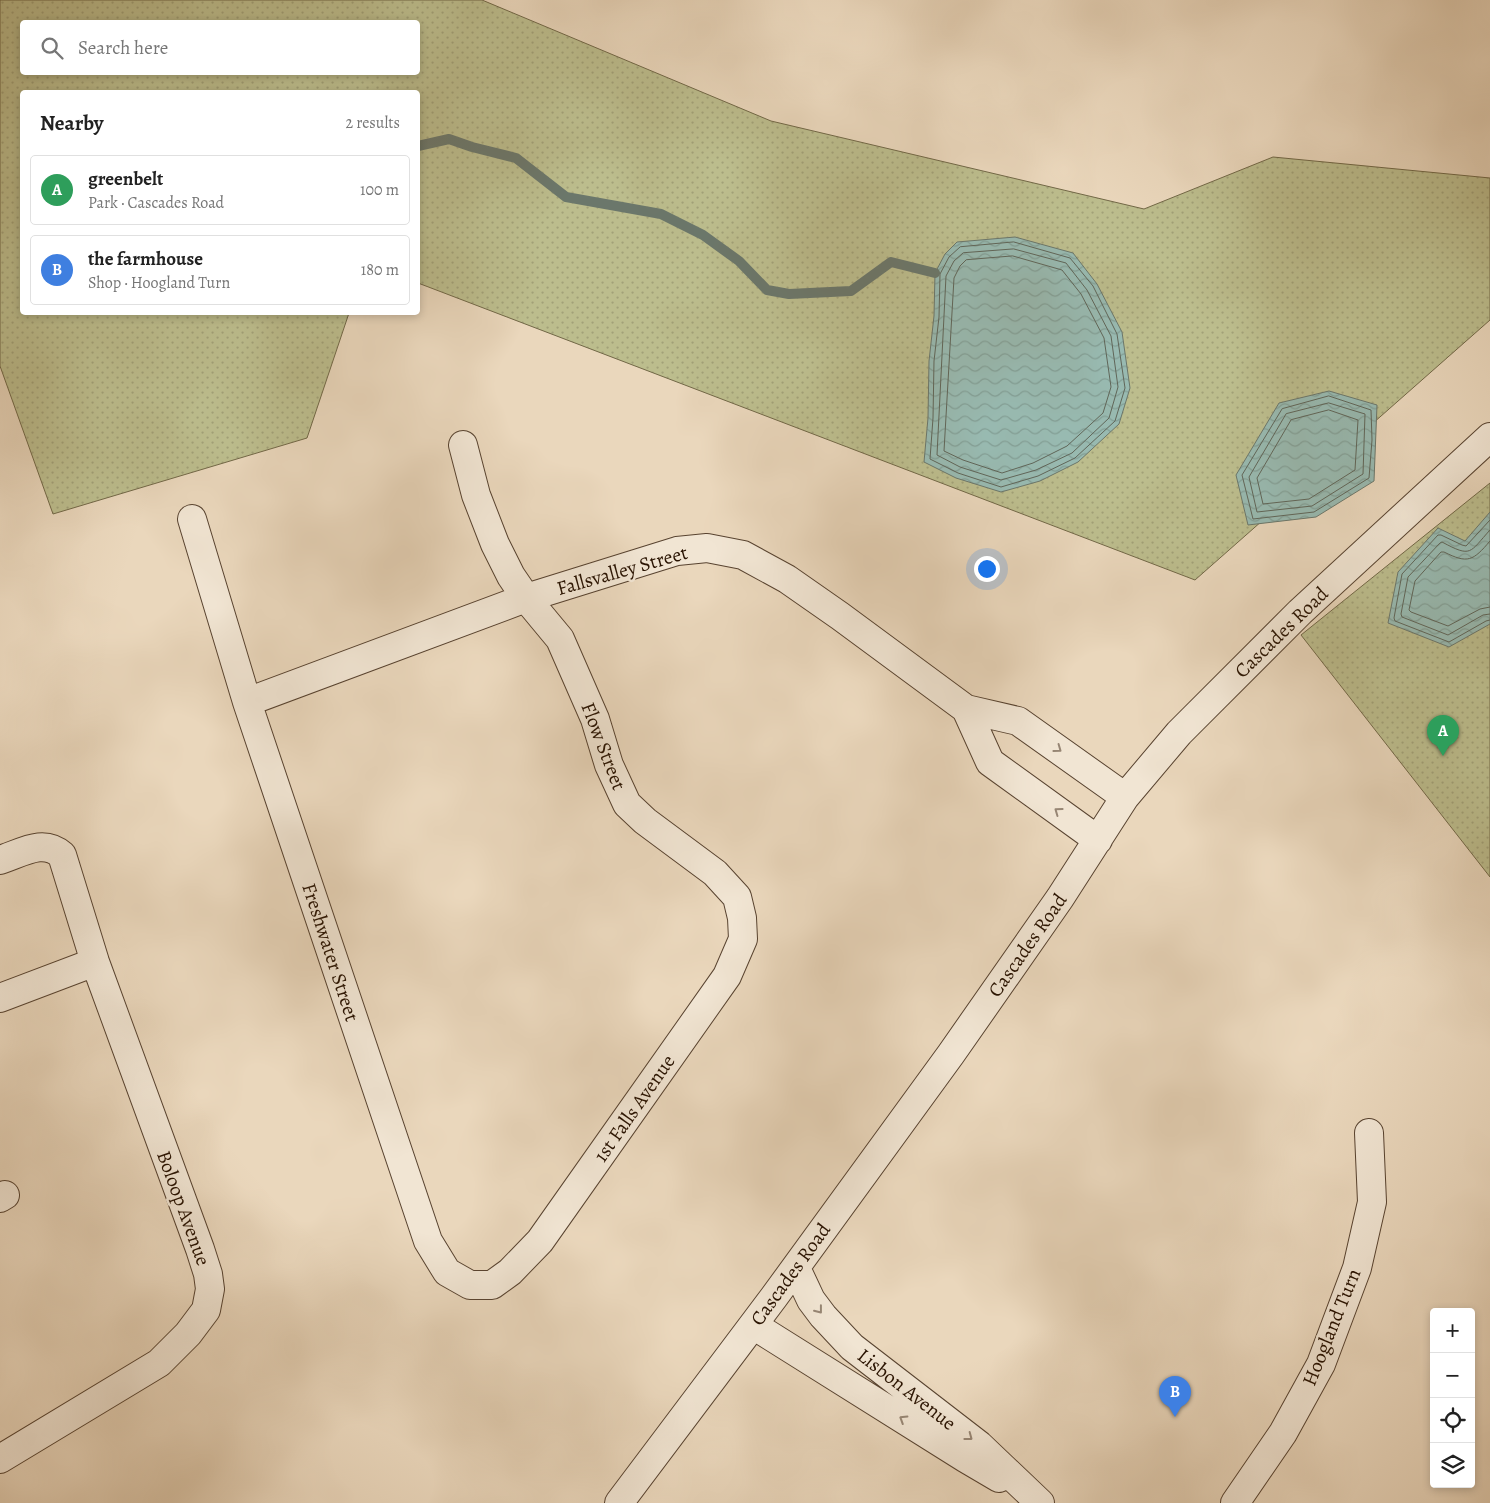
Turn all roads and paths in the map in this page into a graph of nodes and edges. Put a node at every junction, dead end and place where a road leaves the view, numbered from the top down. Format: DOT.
graph roads {
  1 [pos="1490,437"];
  2 [pos="463,445"];
  3 [pos="192,519"];
  4 [pos="526,598"];
  5 [pos="247,702"];
  6 [pos="966,709"];
  7 [pos="1125,798"];
  8 [pos="1098,840"];
  9 [pos="0,860"];
  10 [pos="95,962"];
  11 [pos="727,976"];
  12 [pos="0,998"];
  13 [pos="1369,1133"];
  14 [pos="540,1241"];
  15 [pos="796,1268"];
  16 [pos="753,1325"];
  17 [pos="0,1459"];
  18 [pos="1038,1500"];
  19 [pos="619,1503"];
  20 [pos="1236,1503"];
  1 -- 7 [label="street, Cascades Road"];
  2 -- 4 [label="street, Flow Street"];
  3 -- 5 [label="street, Freshwater Street"];
  4 -- 5 [label="street, Fallsvalley Street"];
  4 -- 6 [label="street, Fallsvalley Street"];
  4 -- 11 [label="street, Flow Street"];
  5 -- 14 [label="street, Freshwater Street"];
  6 -- 7 [label="street, Fallsvalley Street, one-way"];
  8 -- 6 [label="street, Fallsvalley Street, one-way"];
  7 -- 8 [label="street, Cascades Road"];
  8 -- 15 [label="street, Cascades Road"];
  9 -- 10 [label="street, Boloop Avenue"];
  10 -- 12 [label="street"];
  10 -- 17 [label="street, Boloop Avenue"];
  11 -- 14 [label="street, 1st Falls Avenue"];
  13 -- 20 [label="street, Hoogland Turn"];
  15 -- 16 [label="street, Cascades Road"];
  15 -- 18 [label="street, Lisbon Avenue, one-way"];
  18 -- 16 [label="street, Lisbon Avenue, one-way"];
  16 -- 19 [label="street, Cascades Road"];
}
